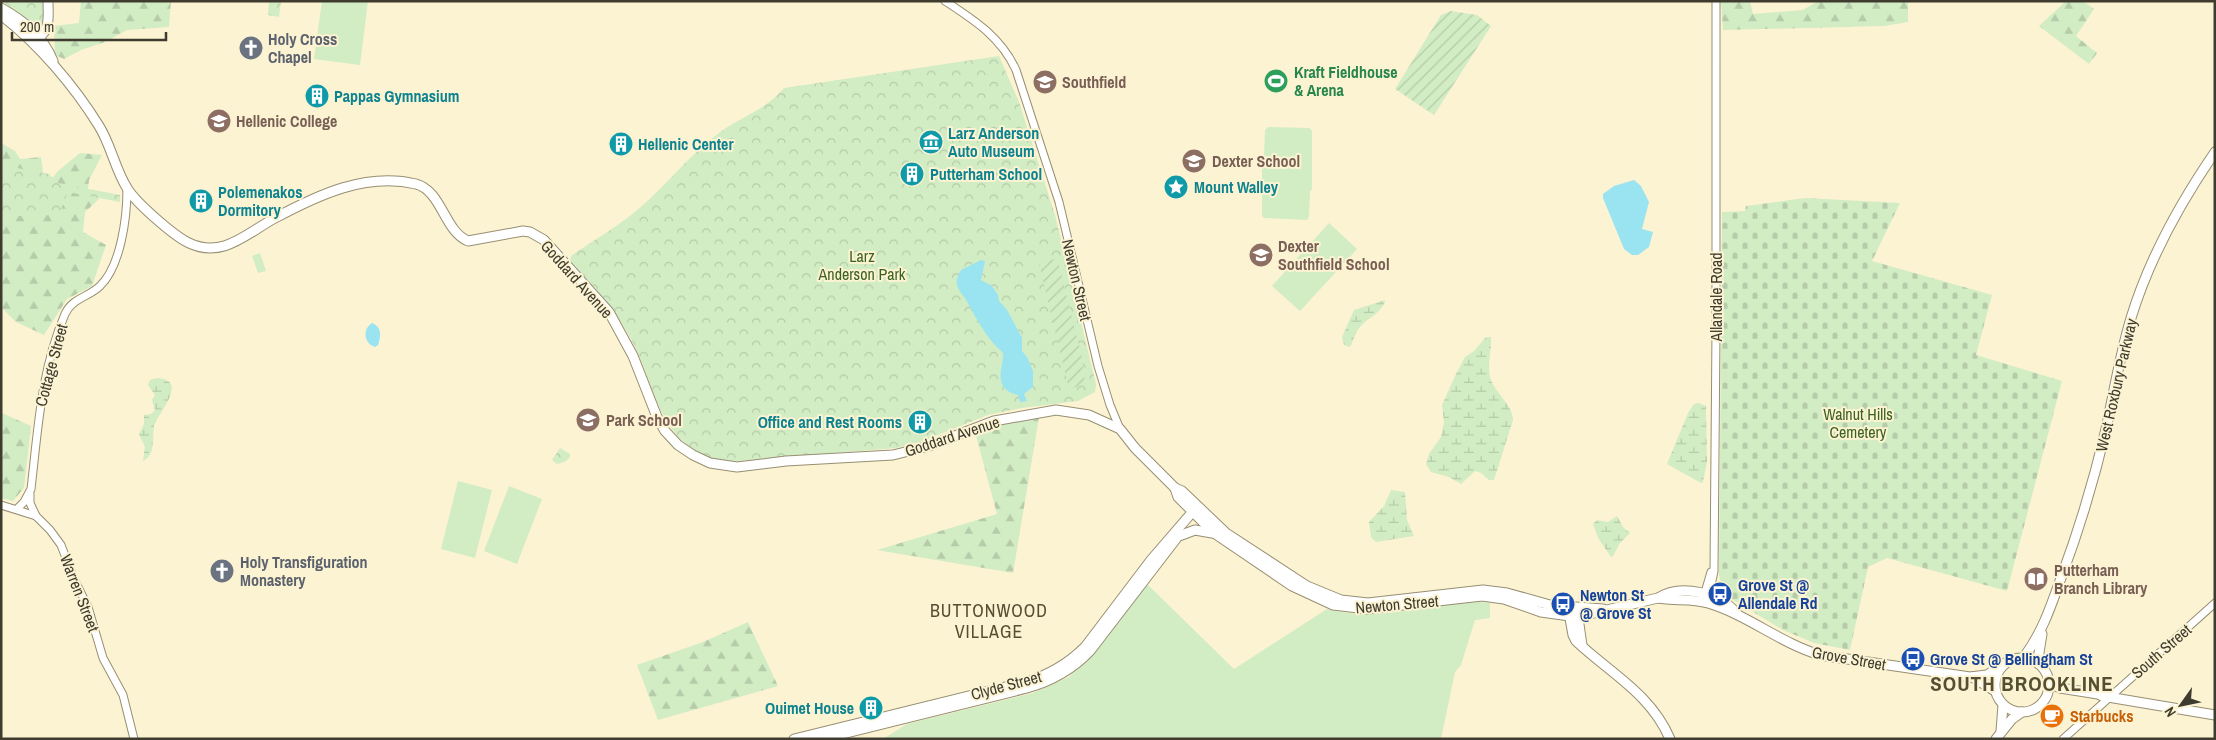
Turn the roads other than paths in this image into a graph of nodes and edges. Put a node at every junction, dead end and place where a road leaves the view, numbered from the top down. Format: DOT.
graph roads {
  1 [pos="48,1"];
  2 [pos="945,1"];
  3 [pos="1716,1"];
  4 [pos="1,8"];
  5 [pos="1,16"];
  6 [pos="47,29"];
  7 [pos="40,37"];
  8 [pos="32,43"];
  9 [pos="50,53"];
  10 [pos="55,66"];
  11 [pos="2215,152"];
  12 [pos="127,189"];
  13 [pos="1120,429"];
  14 [pos="30,488"];
  15 [pos="1,504"];
  16 [pos="17,509"];
  17 [pos="1196,511"];
  18 [pos="36,516"];
  19 [pos="1214,533"];
  20 [pos="1179,536"];
  21 [pos="1708,597"];
  22 [pos="2215,603"];
  23 [pos="1573,613"];
  24 [pos="2042,628"];
  25 [pos="2024,657"];
  26 [pos="2005,663"];
  27 [pos="2039,664"];
  28 [pos="1970,677"];
  29 [pos="2049,683"];
  30 [pos="1995,691"];
  31 [pos="2105,697"];
  32 [pos="2046,698"];
  33 [pos="2003,705"];
  34 [pos="2022,712"];
  35 [pos="2215,715"];
  36 [pos="861,726"];
  37 [pos="2001,730"];
  38 [pos="134,739"];
  39 [pos="794,739"];
  40 [pos="822,739"];
  41 [pos="1670,739"];
  42 [pos="1996,739"];
  43 [pos="2062,739"];
  1 -- 6 [label="main road"];
  2 -- 13 [label="street, Newton Street"];
  3 -- 21 [label="street, Allandale Road"];
  4 -- 7 [label="main road"];
  5 -- 8 [label="main road"];
  6 -- 7 [label="main road"];
  6 -- 9 [label="main road"];
  7 -- 8 [label="main road"];
  7 -- 9 [label="main road"];
  8 -- 10 [label="main road"];
  9 -- 10 [label="main road"];
  10 -- 12 [label="main road, Cottage Street"];
  11 -- 24 [label="main road, West Roxbury Parkway"];
  12 -- 13 [label="main road, Goddard Avenue"];
  12 -- 14 [label="street, Cottage Street"];
  13 -- 17 [label="main road, Newton Street"];
  14 -- 16 [label="street, Cottage Street"];
  14 -- 18 [label="street, Cottage Street"];
  15 -- 16 [label="street, Warren Street"];
  16 -- 18 [label="street, Warren Street"];
  17 -- 19 [label="main road, Newton Street"];
  17 -- 20 [label="main road, Clyde Street"];
  17 -- 23 [label="main road, Newton Street"];
  17 -- 36 [label="main road, Clyde Street"];
  18 -- 38 [label="street, Warren Street"];
  19 -- 20 [label="main road"];
  19 -- 23 [label="main road, Newton Street"];
  20 -- 36 [label="main road, Clyde Street"];
  21 -- 23 [label="main road, Grove Street"];
  21 -- 28 [label="main road, Grove Street"];
  22 -- 31 [label="street, South Street"];
  23 -- 41 [label="main road"];
  24 -- 25 [label="main road, West Roxbury Parkway"];
  24 -- 27 [label="main road, West Roxbury Parkway"];
  25 -- 26 [label="main road"];
  25 -- 27 [label="main road"];
  26 -- 28 [label="main road, Grove Street"];
  26 -- 30 [label="main road"];
  27 -- 29 [label="main road"];
  28 -- 30 [label="main road, Grove Street"];
  29 -- 31 [label="main road"];
  29 -- 32 [label="main road"];
  30 -- 33 [label="main road"];
  31 -- 32 [label="main road"];
  31 -- 35 [label="main road"];
  31 -- 43 [label="street, South Street"];
  32 -- 34 [label="main road"];
  33 -- 34 [label="main road"];
  33 -- 37 [label="main road"];
  34 -- 37 [label="main road"];
  36 -- 39 [label="main road"];
  36 -- 40 [label="main road"];
  37 -- 42 [label="main road"];
}
